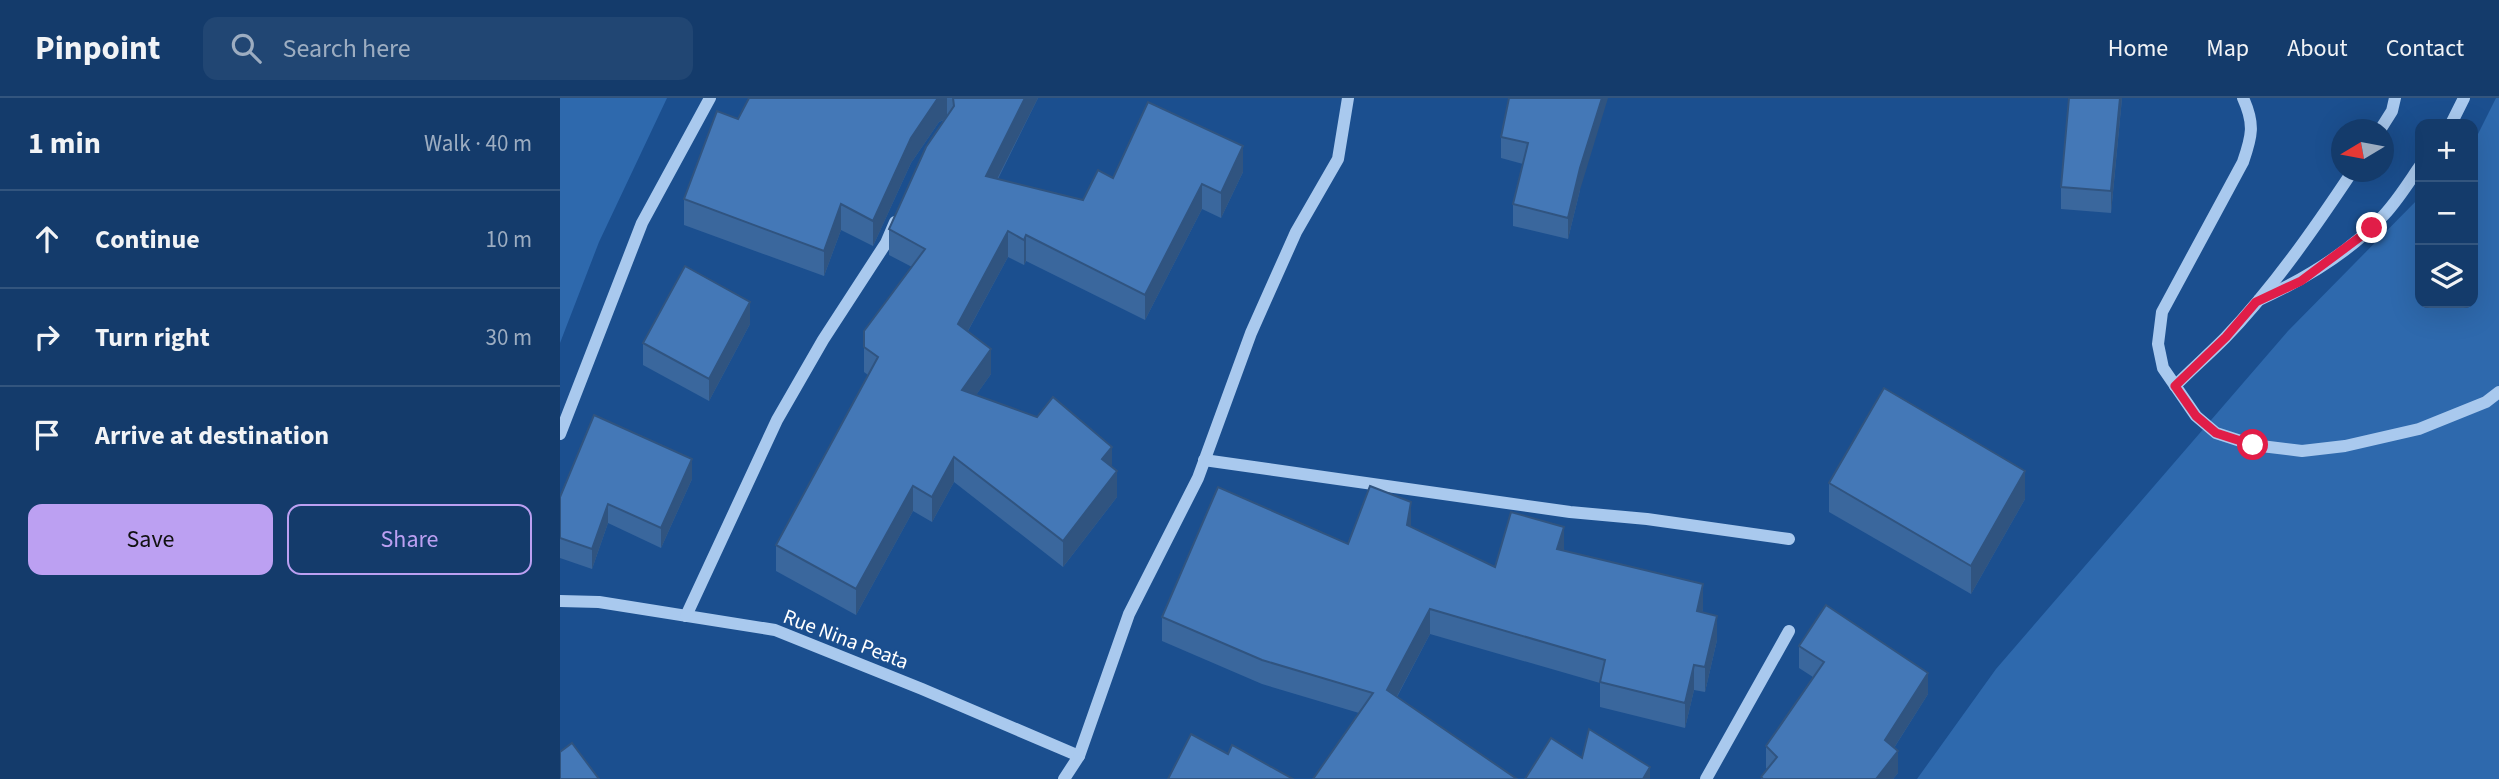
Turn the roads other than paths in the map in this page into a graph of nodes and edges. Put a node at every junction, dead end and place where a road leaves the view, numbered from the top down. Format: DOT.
graph roads {
  1 [pos="710,98"];
  2 [pos="1348,98"];
  3 [pos="2243,98"];
  4 [pos="2395,98"];
  5 [pos="2464,98"];
  6 [pos="2387,119"];
  7 [pos="2454,119"];
  8 [pos="2415,173"];
  9 [pos="2345,182"];
  10 [pos="902,205"];
  11 [pos="2256,302"];
  12 [pos="2175,386"];
  13 [pos="2499,392"];
  14 [pos="560,434"];
  15 [pos="1204,460"];
  16 [pos="1789,539"];
  17 [pos="560,601"];
  18 [pos="686,616"];
  19 [pos="1789,631"];
  20 [pos="1079,756"];
  21 [pos="1064,779"];
  22 [pos="1706,779"];
  1 -- 14 [label="street"];
  2 -- 15 [label="street"];
  3 -- 12 [label="street"];
  4 -- 6 [label="street"];
  5 -- 7 [label="street"];
  8 -- 11 [label="street"];
  9 -- 11 [label="street"];
  10 -- 18 [label="street"];
  11 -- 12 [label="street"];
  12 -- 13 [label="street"];
  15 -- 16 [label="street"];
  15 -- 20 [label="street"];
  17 -- 18 [label="street, Rue Nina Peata"];
  18 -- 20 [label="street, Rue Nina Peata"];
  19 -- 22 [label="street"];
  20 -- 21 [label="street"];
}
